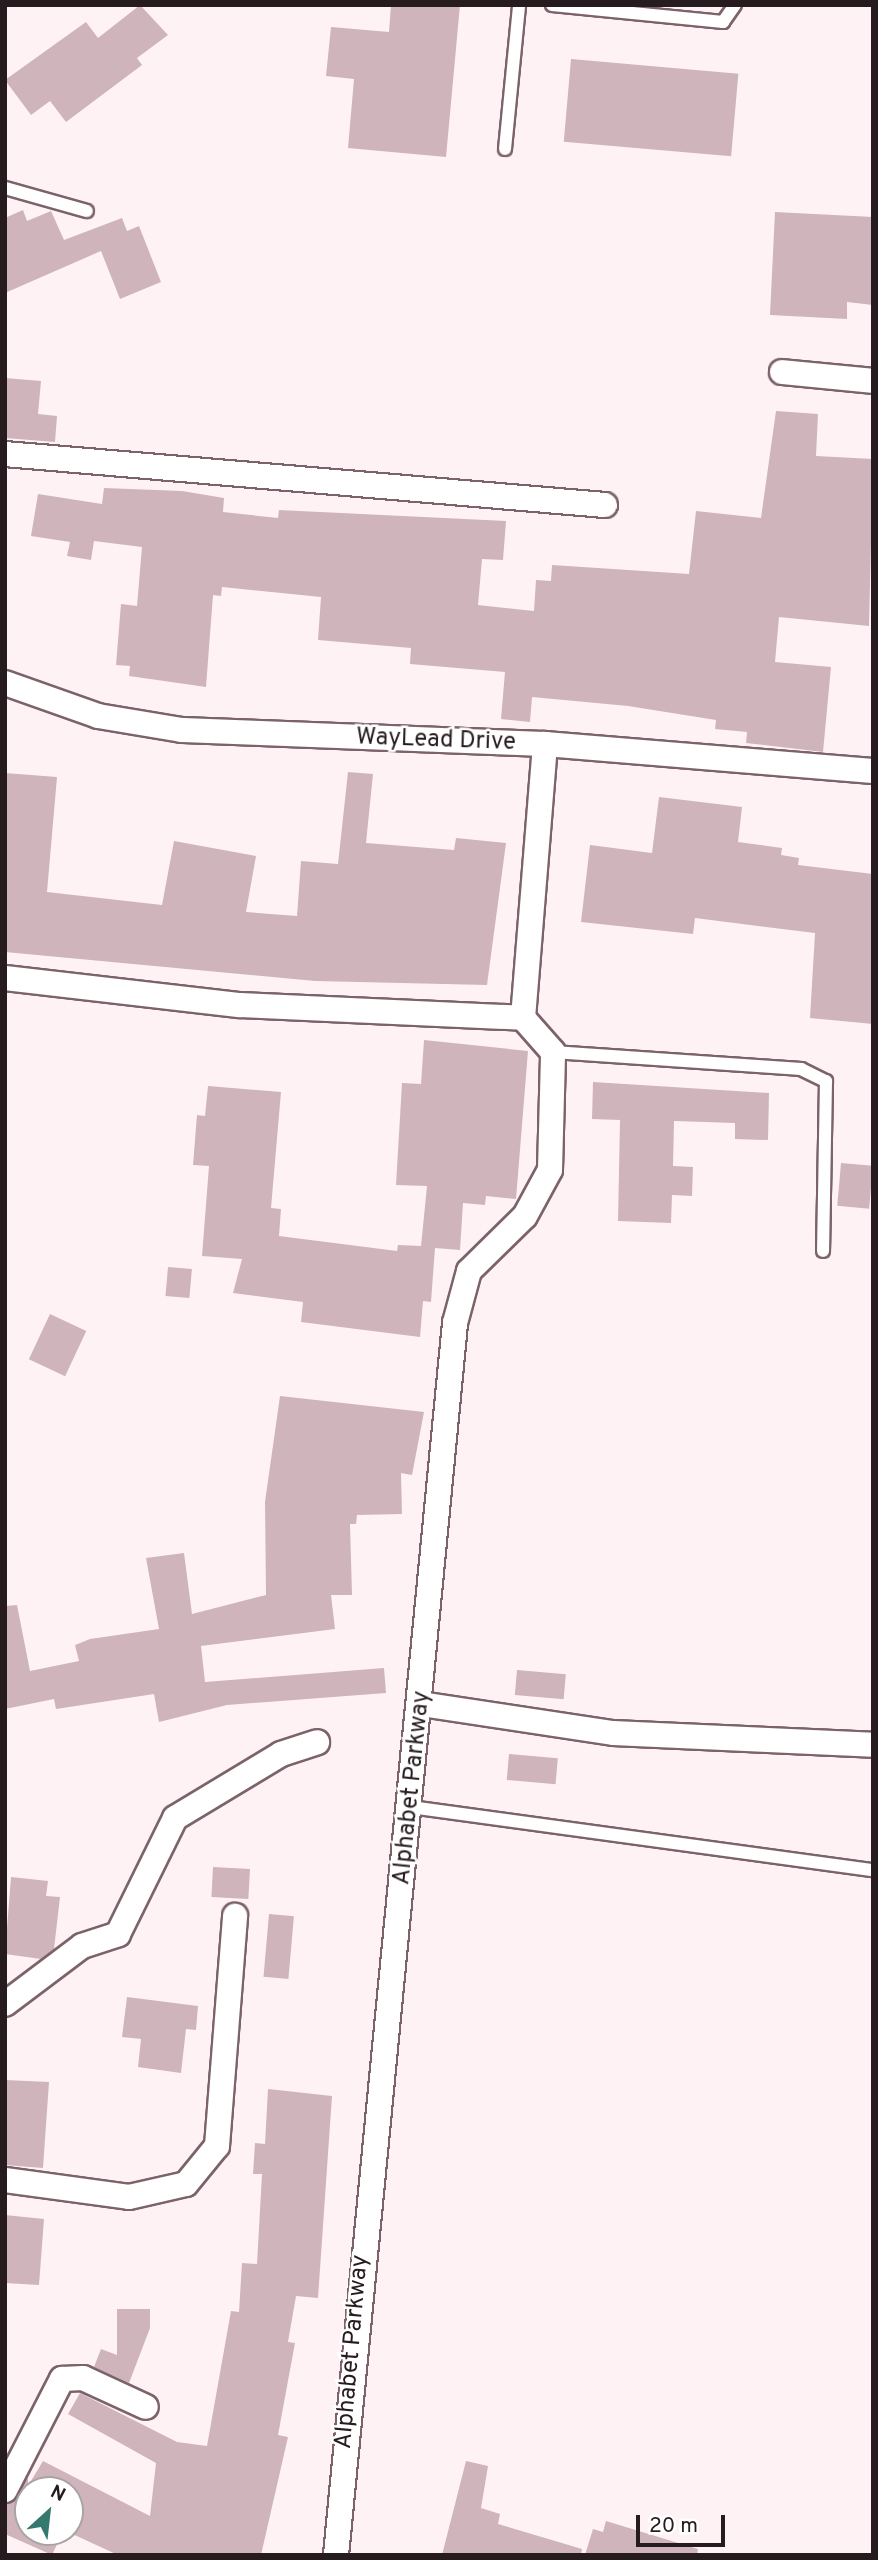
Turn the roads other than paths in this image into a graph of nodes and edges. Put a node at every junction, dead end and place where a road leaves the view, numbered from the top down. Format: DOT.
graph roads {
  1 [pos="519,5"];
  2 [pos="552,5"];
  3 [pos="735,5"];
  4 [pos="505,149"];
  5 [pos="5,188"];
  6 [pos="87,211"];
  7 [pos="782,372"];
  8 [pos="873,381"];
  9 [pos="5,454"];
  10 [pos="604,505"];
  11 [pos="5,683"];
  12 [pos="545,744"];
  13 [pos="873,771"];
  14 [pos="5,978"];
  15 [pos="523,1018"];
  16 [pos="553,1052"];
  17 [pos="823,1251"];
  18 [pos="421,1704"];
  19 [pos="317,1742"];
  20 [pos="873,1745"];
  21 [pos="411,1807"];
  22 [pos="873,1870"];
  23 [pos="235,1916"];
  24 [pos="5,2004"];
  25 [pos="5,2180"];
  26 [pos="146,2407"];
  27 [pos="5,2490"];
  28 [pos="336,2555"];
  1 -- 4 [label="lane"];
  2 -- 3 [label="lane"];
  5 -- 6 [label="lane"];
  7 -- 8 [label="street"];
  9 -- 10 [label="street"];
  11 -- 12 [label="street, WayLead Drive"];
  12 -- 13 [label="street, WayLead Drive"];
  12 -- 15 [label="street"];
  14 -- 15 [label="street"];
  15 -- 16 [label="street"];
  16 -- 17 [label="lane"];
  16 -- 18 [label="street, Alphabet Parkway"];
  18 -- 20 [label="street"];
  18 -- 21 [label="street, Alphabet Parkway"];
  19 -- 24 [label="street"];
  21 -- 22 [label="lane"];
  21 -- 28 [label="street, Alphabet Parkway"];
  23 -- 25 [label="street"];
  26 -- 27 [label="street"];
}
